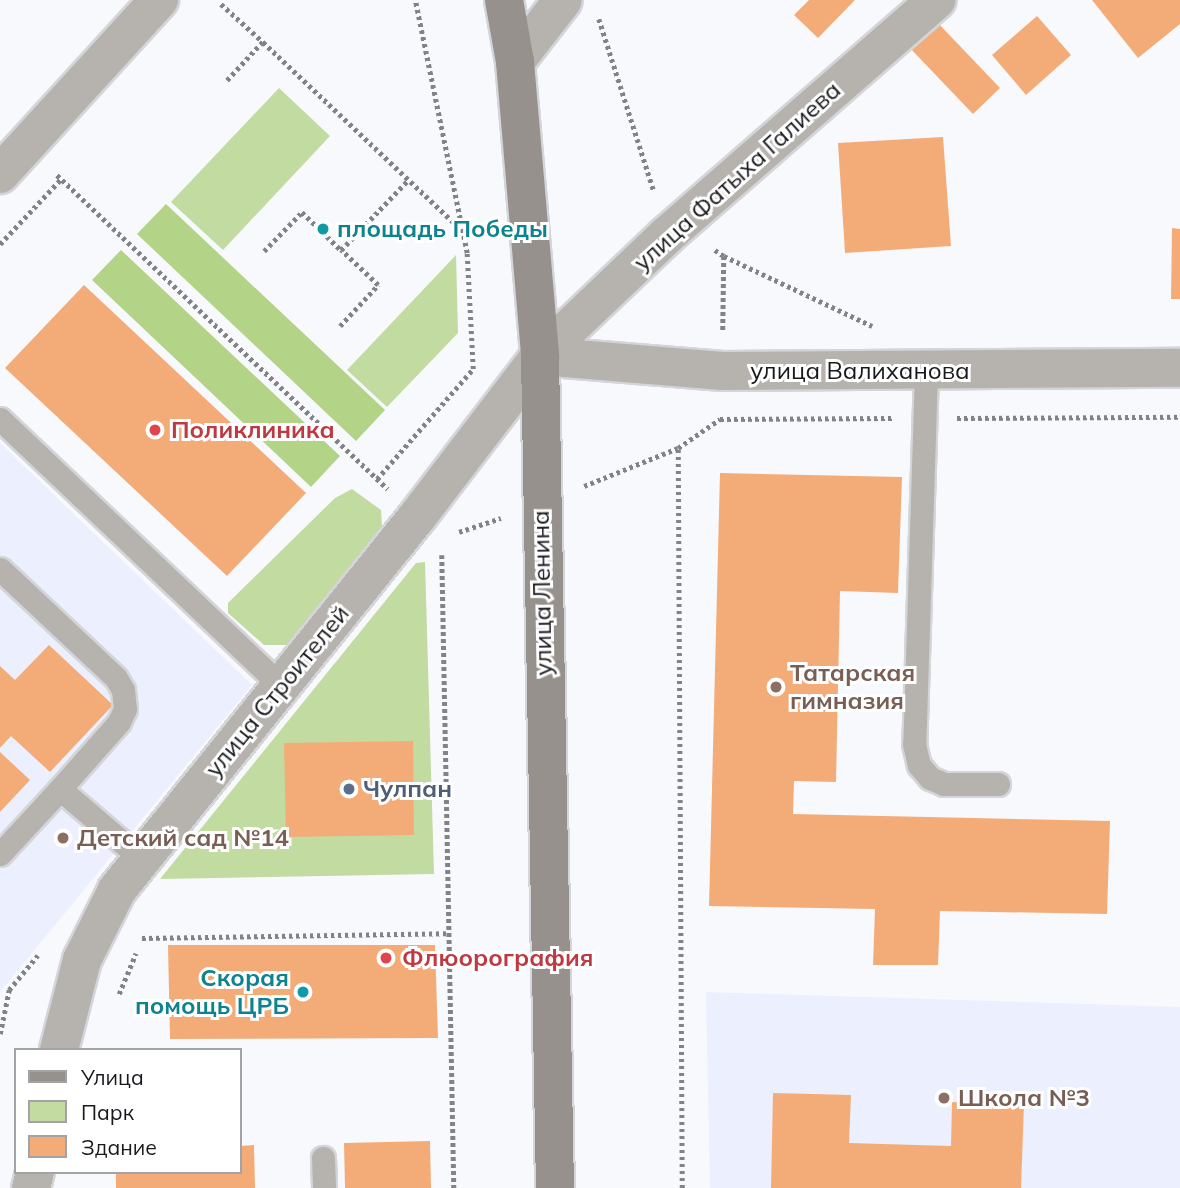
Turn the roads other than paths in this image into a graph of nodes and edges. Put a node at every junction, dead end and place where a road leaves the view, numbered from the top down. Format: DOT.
graph roads {
  1 [pos="159,0"];
  2 [pos="504,0"];
  3 [pos="563,0"];
  4 [pos="937,0"];
  5 [pos="515,62"];
  6 [pos="0,174"];
  7 [pos="540,356"];
  8 [pos="1180,368"];
  9 [pos="926,372"];
  10 [pos="0,419"];
  11 [pos="0,569"];
  12 [pos="281,686"];
  13 [pos="998,784"];
  14 [pos="60,789"];
  15 [pos="0,855"];
  16 [pos="142,859"];
  17 [pos="61,1048"];
  18 [pos="323,1158"];
  19 [pos="324,1188"];
  20 [pos="555,1188"];
  1 -- 6 [label="street"];
  2 -- 5 [label="main road, улица Ленина"];
  3 -- 5 [label="street"];
  4 -- 7 [label="street, улица Фатыха Галиева"];
  5 -- 7 [label="main road, улица Ленина"];
  7 -- 9 [label="street, улица Валиханова"];
  7 -- 12 [label="street, улица Строителей"];
  7 -- 20 [label="main road, улица Ленина"];
  8 -- 9 [label="street, улица Валиханова"];
  9 -- 13 [label="lane"];
  10 -- 12 [label="lane"];
  11 -- 14 [label="lane"];
  12 -- 16 [label="street, улица Строителей"];
  14 -- 15 [label="lane"];
  14 -- 16 [label="lane"];
  16 -- 17 [label="street, улица Строителей"];
  18 -- 19 [label="lane"];
}
